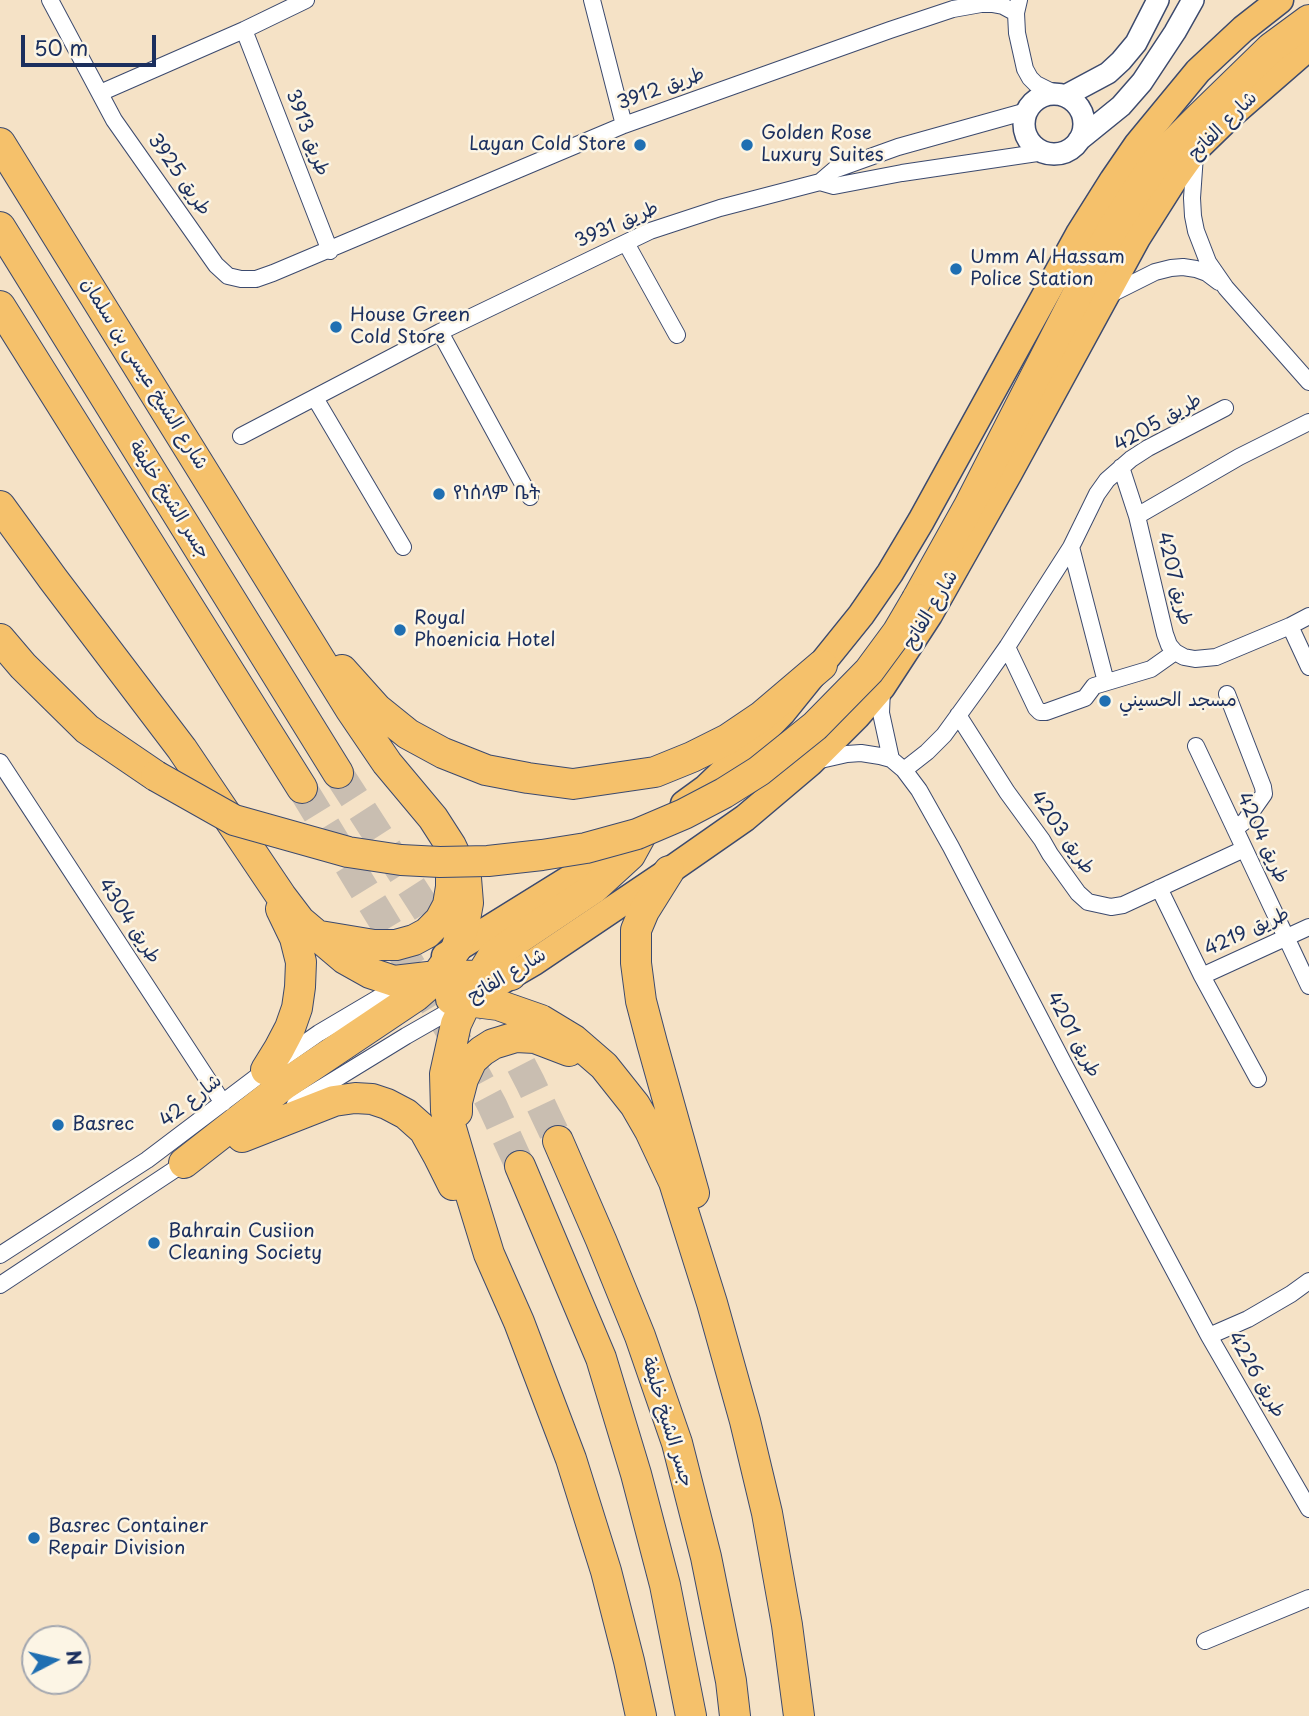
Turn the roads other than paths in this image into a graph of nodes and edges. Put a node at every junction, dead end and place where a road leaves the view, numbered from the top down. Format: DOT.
graph roads {
  1 [pos="50,0"];
  2 [pos="306,0"];
  3 [pos="592,0"];
  4 [pos="1158,0"];
  5 [pos="1192,0"];
  6 [pos="1258,0"];
  7 [pos="1280,0"];
  8 [pos="1017,4"];
  9 [pos="1309,20"];
  10 [pos="1243,29"];
  11 [pos="244,30"];
  12 [pos="1309,47"];
  13 [pos="100,93"];
  14 [pos="1059,94"];
  15 [pos="1027,111"];
  16 [pos="624,125"];
  17 [pos="1079,140"];
  18 [pos="0,143"];
  19 [pos="898,147"];
  20 [pos="1195,150"];
  21 [pos="1044,152"];
  22 [pos="902,173"];
  23 [pos="820,182"];
  24 [pos="0,227"];
  25 [pos="626,243"];
  26 [pos="330,251"];
  27 [pos="1226,288"];
  28 [pos="1104,298"];
  29 [pos="0,306"];
  30 [pos="440,332"];
  31 [pos="677,335"];
  32 [pos="1309,382"];
  33 [pos="315,398"];
  34 [pos="1225,408"];
  35 [pos="1309,422"];
  36 [pos="241,436"];
  37 [pos="1121,467"];
  38 [pos="530,498"];
  39 [pos="0,506"];
  40 [pos="1137,516"];
  41 [pos="403,547"];
  42 [pos="1070,547"];
  43 [pos="287,606"];
  44 [pos="1309,616"];
  45 [pos="1290,626"];
  46 [pos="0,639"];
  47 [pos="1007,647"];
  48 [pos="1175,652"];
  49 [pos="822,665"];
  50 [pos="1309,667"];
  51 [pos="1106,682"];
  52 [pos="882,687"];
  53 [pos="1227,694"];
  54 [pos="958,715"];
  55 [pos="1196,746"];
  56 [pos="891,759"];
  57 [pos="0,762"];
  58 [pos="810,763"];
  59 [pos="904,770"];
  60 [pos="338,773"];
  61 [pos="302,788"];
  62 [pos="1235,829"];
  63 [pos="641,835"];
  64 [pos="451,846"];
  65 [pos="1244,849"];
  66 [pos="258,862"];
  67 [pos="669,872"];
  68 [pos="1159,888"];
  69 [pos="1309,926"];
  70 [pos="316,935"];
  71 [pos="1285,938"];
  72 [pos="456,948"];
  73 [pos="481,975"];
  74 [pos="511,975"];
  75 [pos="1202,976"];
  76 [pos="1309,986"];
  77 [pos="411,987"];
  78 [pos="467,1001"];
  79 [pos="604,1066"];
  80 [pos="265,1070"];
  81 [pos="1258,1079"];
  82 [pos="223,1103"];
  83 [pos="242,1137"];
  84 [pos="558,1141"];
  85 [pos="458,1155"];
  86 [pos="184,1163"];
  87 [pos="520,1166"];
  88 [pos="59,1216"];
  89 [pos="72,1237"];
  90 [pos="489,1254"];
  91 [pos="0,1255"];
  92 [pos="1309,1281"];
  93 [pos="0,1284"];
  94 [pos="712,1303"];
  95 [pos="1209,1336"];
  96 [pos="1309,1508"];
  97 [pos="1309,1598"];
  98 [pos="1205,1640"];
  99 [pos="641,1716"];
  100 [pos="691,1716"];
  101 [pos="735,1716"];
  102 [pos="799,1716"];
  1 -- 13 [label="street, طريق 3925"];
  2 -- 11 [label="street"];
  3 -- 16 [label="street"];
  4 -- 14 [label="street"];
  5 -- 17 [label="street"];
  6 -- 10 [label="main road"];
  7 -- 10 [label="main road"];
  8 -- 14 [label="street"];
  8 -- 16 [label="street, طريق 3912"];
  9 -- 46 [label="highway, bridge"];
  10 -- 49 [label="main road"];
  11 -- 13 [label="street"];
  11 -- 26 [label="street, طريق 3913"];
  12 -- 20 [label="main road, شارع الفاتح"];
  13 -- 26 [label="street, طريق 3925"];
  14 -- 15 [label="street"];
  14 -- 17 [label="street"];
  15 -- 19 [label="street, طريق 3931"];
  15 -- 21 [label="street"];
  16 -- 26 [label="street, طريق 3912"];
  17 -- 21 [label="street"];
  18 -- 43 [label="highway, شارع الشيخ عيسى بن سلمان"];
  19 -- 22 [label="street"];
  19 -- 23 [label="street, طريق 3931"];
  20 -- 27 [label="street"];
  20 -- 28 [label="main road, شارع الفاتح"];
  21 -- 22 [label="street, طريق 3931"];
  22 -- 23 [label="street, طريق 3931"];
  23 -- 25 [label="street, طريق 3931"];
  24 -- 60 [label="highway, جسر الشيخ خليفة"];
  25 -- 30 [label="street, طريق 3931"];
  25 -- 31 [label="street"];
  27 -- 28 [label="street"];
  27 -- 32 [label="street"];
  28 -- 52 [label="main road, شارع الفاتح"];
  29 -- 61 [label="highway, جسر الشيخ خليفة"];
  30 -- 33 [label="street, طريق 3931"];
  30 -- 38 [label="street"];
  33 -- 36 [label="street, طريق 3931"];
  33 -- 41 [label="street"];
  34 -- 37 [label="street, طريق 4205"];
  35 -- 40 [label="street, طريق 4207"];
  37 -- 40 [label="street, طريق 4207"];
  37 -- 42 [label="street, طريق 4205"];
  39 -- 66 [label="highway"];
  40 -- 48 [label="street, طريق 4207"];
  42 -- 47 [label="street, طريق 4205"];
  42 -- 51 [label="street"];
  43 -- 49 [label="highway"];
  43 -- 64 [label="highway"];
  44 -- 45 [label="street, طريق 4207"];
  45 -- 48 [label="street, طريق 4207"];
  45 -- 50 [label="street"];
  47 -- 51 [label="street"];
  47 -- 54 [label="street, طريق 4205"];
  48 -- 51 [label="street"];
  49 -- 63 [label="main road"];
  52 -- 56 [label="street"];
  52 -- 58 [label="main road, شارع الفاتح"];
  53 -- 62 [label="street"];
  54 -- 59 [label="street, طريق 4205"];
  54 -- 68 [label="street, طريق 4203"];
  55 -- 62 [label="street, طريق 4204"];
  56 -- 58 [label="street"];
  56 -- 59 [label="street, طريق 4201"];
  57 -- 82 [label="street, طريق 4304"];
  58 -- 67 [label="main road, شارع الفاتح"];
  59 -- 95 [label="street, طريق 4201"];
  62 -- 65 [label="street, طريق 4204"];
  63 -- 72 [label="main road"];
  63 -- 73 [label="highway"];
  64 -- 70 [label="highway"];
  64 -- 72 [label="highway"];
  65 -- 68 [label="street, طريق 4203"];
  65 -- 71 [label="street, طريق 4204"];
  66 -- 70 [label="highway"];
  66 -- 80 [label="highway"];
  67 -- 74 [label="main road, شارع الفاتح"];
  67 -- 94 [label="highway"];
  68 -- 75 [label="street, طريق 4219"];
  69 -- 71 [label="street, طريق 4219"];
  70 -- 77 [label="highway"];
  71 -- 75 [label="street, طريق 4219"];
  71 -- 76 [label="street, طريق 4204"];
  72 -- 77 [label="highway"];
  73 -- 74 [label="highway"];
  73 -- 77 [label="highway"];
  73 -- 78 [label="highway"];
  74 -- 78 [label="main road, شارع الفاتح"];
  75 -- 81 [label="street, طريق 4219"];
  77 -- 78 [label="highway"];
  77 -- 80 [label="street, شارع 42"];
  77 -- 86 [label="highway"];
  78 -- 79 [label="highway"];
  78 -- 83 [label="street, شارع الفاتح"];
  78 -- 85 [label="highway"];
  79 -- 85 [label="highway"];
  79 -- 94 [label="highway"];
  80 -- 82 [label="street, شارع 42"];
  82 -- 88 [label="street, شارع 42"];
  83 -- 86 [label="street"];
  83 -- 90 [label="highway"];
  84 -- 101 [label="highway, جسر الشيخ خليفة"];
  85 -- 90 [label="highway"];
  86 -- 89 [label="street"];
  87 -- 100 [label="highway"];
  88 -- 89 [label="street"];
  88 -- 91 [label="street, شارع 42"];
  89 -- 93 [label="street"];
  90 -- 99 [label="highway"];
  92 -- 95 [label="street"];
  94 -- 102 [label="highway"];
  95 -- 96 [label="street, طريق 4226"];
  97 -- 98 [label="street"];
}
